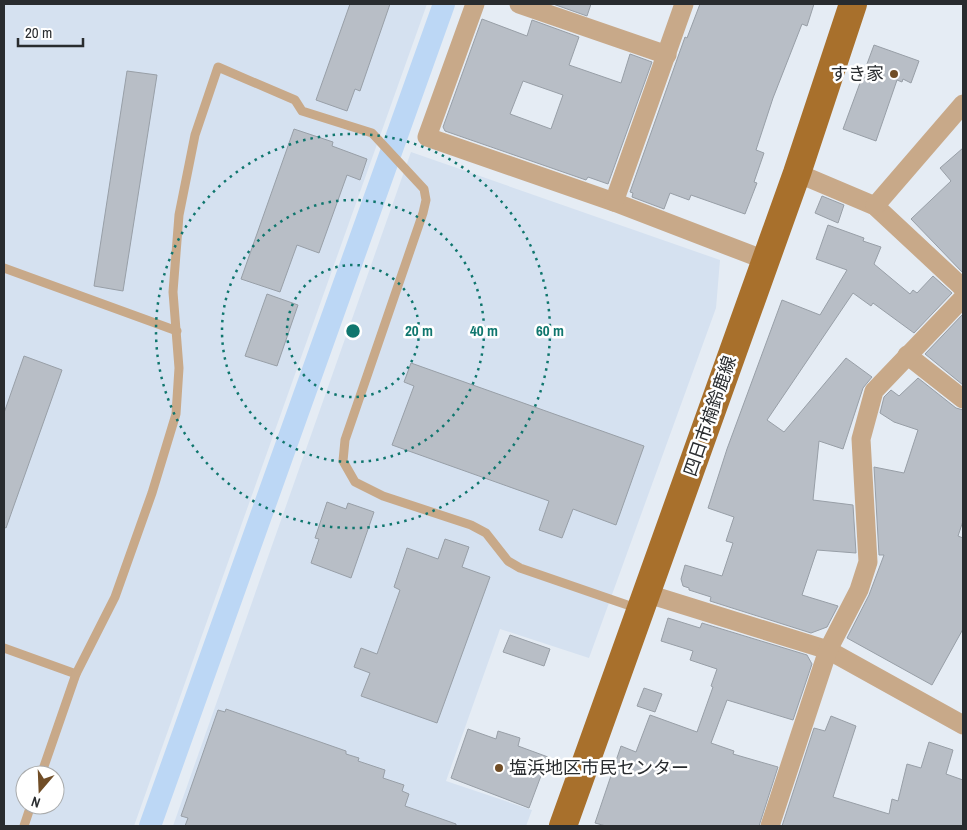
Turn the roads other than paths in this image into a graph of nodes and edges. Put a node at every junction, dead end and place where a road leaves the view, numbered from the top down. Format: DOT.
graph roads {
  1 [pos="475,4"];
  2 [pos="519,4"];
  3 [pos="684,4"];
  4 [pos="853,4"];
  5 [pos="667,55"];
  6 [pos="963,104"];
  7 [pos="797,173"];
  8 [pos="614,202"];
  9 [pos="875,206"];
  10 [pos="765,260"];
  11 [pos="4,268"];
  12 [pos="963,288"];
  13 [pos="963,298"];
  14 [pos="177,330"];
  15 [pos="907,354"];
  16 [pos="963,398"];
  17 [pos="645,602"];
  18 [pos="4,648"];
  19 [pos="828,650"];
  20 [pos="76,674"];
  21 [pos="963,725"];
  22 [pos="44,765"];
  23 [pos="563,826"];
  24 [pos="770,826"];
  1 -- 8 [label="street"];
  2 -- 5 [label="street"];
  3 -- 5 [label="street"];
  4 -- 7 [label="main road, 四日市楠鈴鹿線"];
  5 -- 8 [label="street"];
  6 -- 9 [label="street"];
  7 -- 9 [label="street"];
  7 -- 10 [label="main road, 四日市楠鈴鹿線"];
  8 -- 10 [label="street"];
  9 -- 12 [label="street"];
  10 -- 17 [label="main road, 四日市楠鈴鹿線"];
  11 -- 14 [label="lane"];
  13 -- 15 [label="street"];
  14 -- 17 [label="lane"];
  14 -- 20 [label="lane"];
  15 -- 16 [label="street"];
  15 -- 19 [label="street"];
  17 -- 19 [label="street"];
  17 -- 23 [label="main road, 四日市楠鈴鹿線"];
  18 -- 20 [label="lane"];
  19 -- 21 [label="street"];
  19 -- 24 [label="street"];
  20 -- 22 [label="lane"];
}
